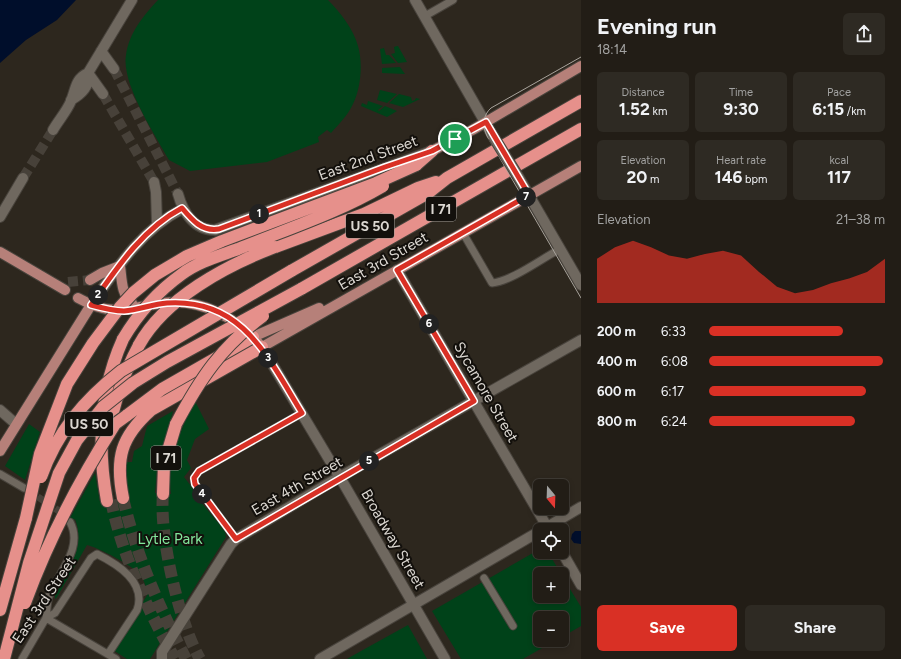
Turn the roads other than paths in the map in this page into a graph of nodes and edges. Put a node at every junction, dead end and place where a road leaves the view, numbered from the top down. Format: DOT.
graph roads {
  1 [pos="132,0"];
  2 [pos="415,0"];
  3 [pos="453,0"];
  4 [pos="425,16"];
  5 [pos="101,51"];
  6 [pos="581,66"];
  7 [pos="114,69"];
  8 [pos="88,73"];
  9 [pos="104,94"];
  10 [pos="581,101"];
  11 [pos="486,122"];
  12 [pos="581,129"];
  13 [pos="52,130"];
  14 [pos="432,151"];
  15 [pos="416,165"];
  16 [pos="581,166"];
  17 [pos="22,178"];
  18 [pos="447,178"];
  19 [pos="154,182"];
  20 [pos="178,194"];
  21 [pos="529,195"];
  22 [pos="182,208"];
  23 [pos="0,217"];
  24 [pos="157,224"];
  25 [pos="463,233"];
  26 [pos="560,249"];
  27 [pos="0,252"];
  28 [pos="120,266"];
  29 [pos="397,270"];
  30 [pos="90,280"];
  31 [pos="581,285"];
  32 [pos="67,286"];
  33 [pos="367,287"];
  34 [pos="300,289"];
  35 [pos="78,298"];
  36 [pos="91,305"];
  37 [pos="139,308"];
  38 [pos="253,337"];
  39 [pos="581,340"];
  40 [pos="262,347"];
  41 [pos="474,401"];
  42 [pos="0,410"];
  43 [pos="302,413"];
  44 [pos="16,424"];
  45 [pos="0,451"];
  46 [pos="0,474"];
  47 [pos="340,477"];
  48 [pos="24,488"];
  49 [pos="163,494"];
  50 [pos="123,498"];
  51 [pos="581,507"];
  52 [pos="26,518"];
  53 [pos="70,522"];
  54 [pos="541,523"];
  55 [pos="556,523"];
  56 [pos="533,537"];
  57 [pos="236,539"];
  58 [pos="566,559"];
  59 [pos="484,578"];
  60 [pos="581,585"];
  61 [pos="413,605"];
  62 [pos="0,610"];
  63 [pos="46,618"];
  64 [pos="513,626"];
  65 [pos="108,654"];
  66 [pos="161,657"];
  67 [pos="4,659"];
  68 [pos="22,659"];
  69 [pos="116,659"];
  70 [pos="320,659"];
  71 [pos="445,659"];
  1 -- 5 [label="main road"];
  2 -- 4 [label="main road"];
  3 -- 4 [label="street"];
  4 -- 11 [label="main road"];
  5 -- 7 [label="main road"];
  5 -- 8 [label="main road"];
  6 -- 11 [label="main road, East 2nd Street"];
  8 -- 9 [label="main road"];
  8 -- 13 [label="main road"];
  10 -- 18 [label="highway, I 71"];
  11 -- 14 [label="main road, East 2nd Street"];
  11 -- 21 [label="main road, bridge"];
  12 -- 34 [label="highway, I 71"];
  14 -- 15 [label="highway"];
  14 -- 22 [label="main road, East 2nd Street"];
  15 -- 18 [label="highway, I 71, bridge"];
  15 -- 52 [label="highway, bridge"];
  16 -- 21 [label="main road, East 3rd Street"];
  17 -- 23 [label="main road"];
  18 -- 52 [label="highway, US 50, bridge"];
  19 -- 24 [label="main road"];
  20 -- 22 [label="main road"];
  21 -- 25 [label="main road, East 3rd Street"];
  21 -- 26 [label="main road"];
  22 -- 24 [label="main road"];
  24 -- 28 [label="main road"];
  25 -- 26 [label="street"];
  25 -- 29 [label="main road, East 3rd Street"];
  26 -- 31 [label="main road"];
  27 -- 32 [label="main road"];
  28 -- 30 [label="main road"];
  28 -- 36 [label="main road"];
  28 -- 37 [label="main road"];
  29 -- 33 [label="main road, East 3rd Street"];
  29 -- 41 [label="main road, Sycamore Street"];
  33 -- 38 [label="main road"];
  33 -- 40 [label="main road, East 3rd Street"];
  34 -- 49 [label="highway, I 71, bridge"];
  34 -- 67 [label="highway, US 50, bridge"];
  35 -- 36 [label="main road, Broadway Street"];
  36 -- 37 [label="main road, Broadway Street"];
  36 -- 44 [label="main road"];
  37 -- 38 [label="main road, Broadway Street"];
  38 -- 40 [label="main road, Broadway Street"];
  38 -- 67 [label="highway, bridge"];
  39 -- 41 [label="main road, East 4th Street"];
  40 -- 43 [label="main road, Broadway Street"];
  40 -- 50 [label="highway"];
  41 -- 47 [label="main road, East 4th Street"];
  41 -- 54 [label="main road, Sycamore Street"];
  42 -- 44 [label="main road"];
  43 -- 47 [label="main road, Broadway Street"];
  43 -- 57 [label="street"];
  44 -- 45 [label="main road"];
  46 -- 48 [label="street"];
  47 -- 57 [label="main road, East 4th Street"];
  47 -- 61 [label="main road, Broadway Street"];
  51 -- 55 [label="main road"];
  52 -- 62 [label="highway, US 50"];
  53 -- 63 [label="street"];
  56 -- 61 [label="main road"];
  57 -- 66 [label="main road, East 4th Street"];
  58 -- 60 [label="main road"];
  59 -- 64 [label="street"];
  61 -- 70 [label="main road"];
  61 -- 71 [label="main road, Broadway Street"];
  63 -- 65 [label="street"];
  63 -- 65 [label="street, East 3rd Street"];
  63 -- 68 [label="street, East 3rd Street"];
  65 -- 69 [label="street"];
}
